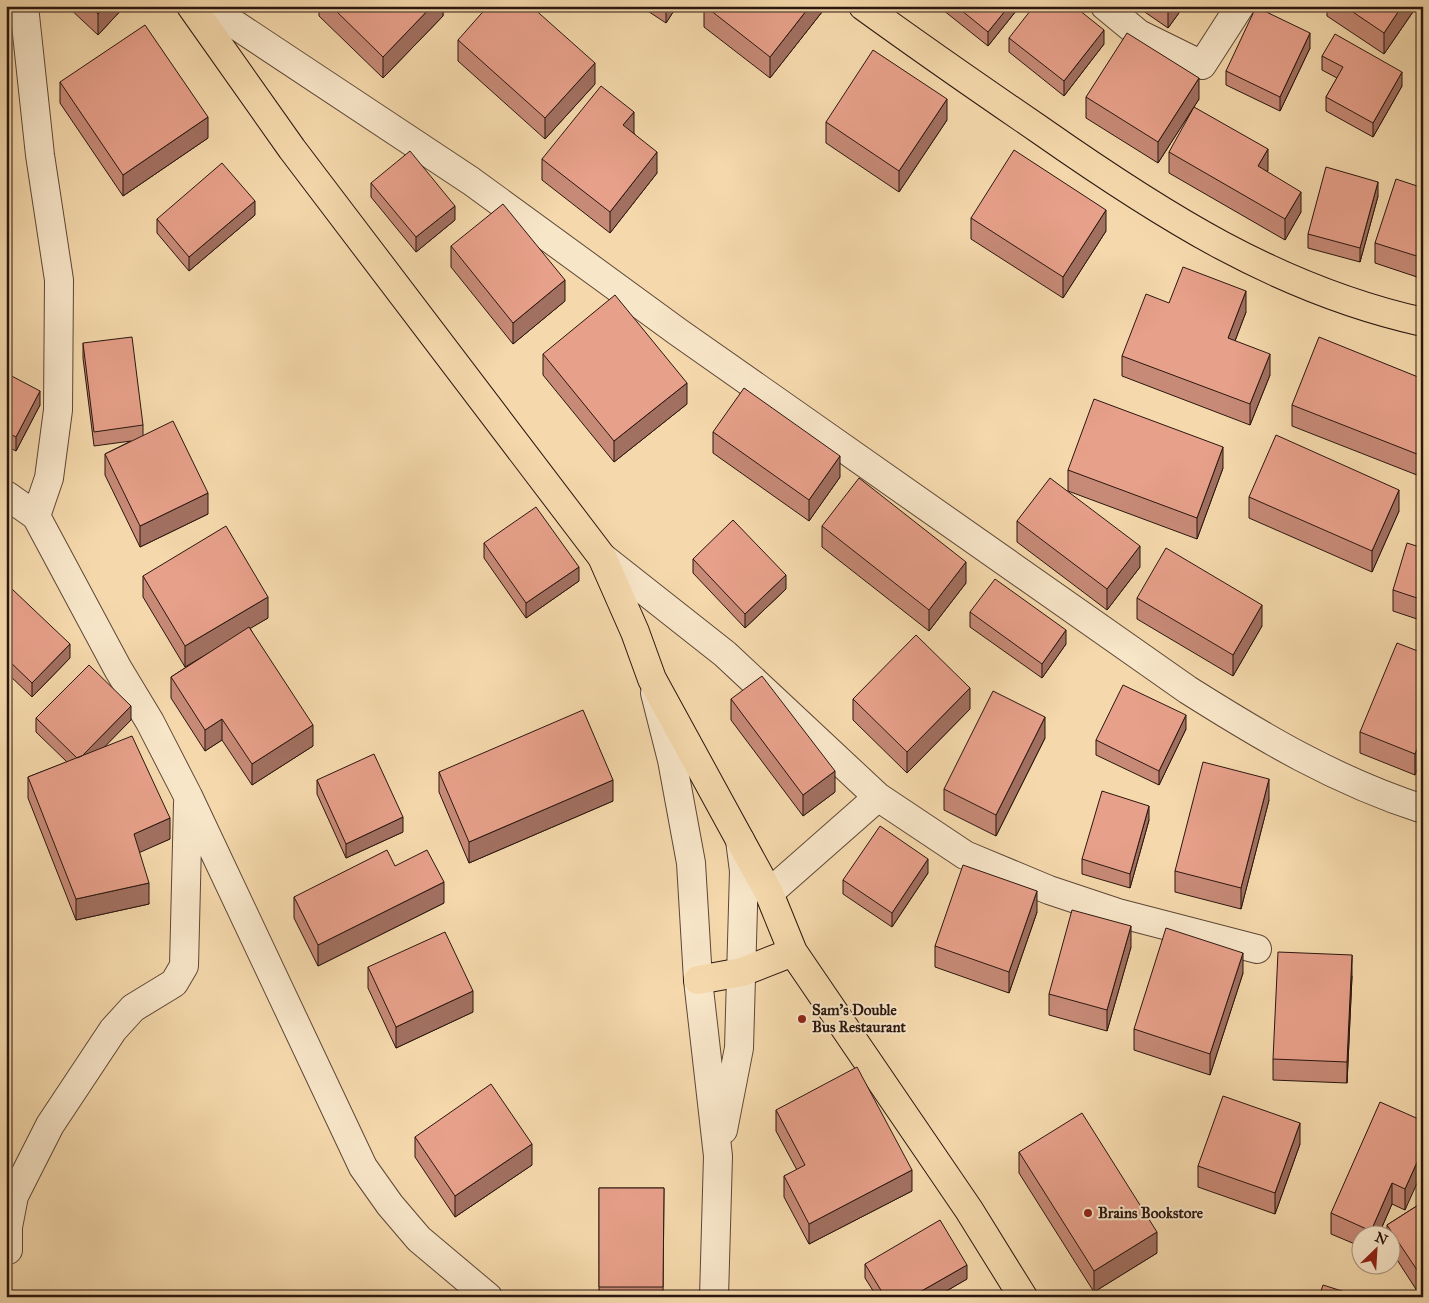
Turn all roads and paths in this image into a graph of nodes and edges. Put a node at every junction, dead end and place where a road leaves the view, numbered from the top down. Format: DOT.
graph roads {
  1 [pos="24,6"];
  2 [pos="191,6"];
  3 [pos="207,6"];
  4 [pos="863,6"];
  5 [pos="1105,6"];
  6 [pos="1240,6"];
  7 [pos="1423,322"];
  8 [pos="6,495"];
  9 [pos="36,516"];
  10 [pos="602,557"];
  11 [pos="652,679"];
  12 [pos="188,796"];
  13 [pos="878,797"];
  14 [pos="1423,809"];
  15 [pos="739,836"];
  16 [pos="769,893"];
  17 [pos="1257,949"];
  18 [pos="793,952"];
  19 [pos="742,972"];
  20 [pos="698,980"];
  21 [pos="718,1156"];
  22 [pos="8,1250"];
  23 [pos="488,1297"];
  24 [pos="714,1297"];
  25 [pos="1023,1297"];
  1 -- 9 [label="street"];
  2 -- 10 [label="main road"];
  3 -- 14 [label="street"];
  4 -- 7 [label="main road"];
  5 -- 6 [label="street"];
  8 -- 9 [label="street"];
  9 -- 12 [label="street"];
  10 -- 11 [label="main road"];
  10 -- 13 [label="street"];
  11 -- 15 [label="main road"];
  11 -- 20 [label="street"];
  12 -- 22 [label="street"];
  12 -- 23 [label="street"];
  13 -- 16 [label="street"];
  13 -- 17 [label="street"];
  15 -- 16 [label="main road"];
  15 -- 19 [label="street"];
  16 -- 18 [label="main road"];
  18 -- 19 [label="main road"];
  18 -- 25 [label="main road"];
  19 -- 20 [label="main road"];
  19 -- 21 [label="street"];
  20 -- 21 [label="street"];
  21 -- 24 [label="street"];
}
